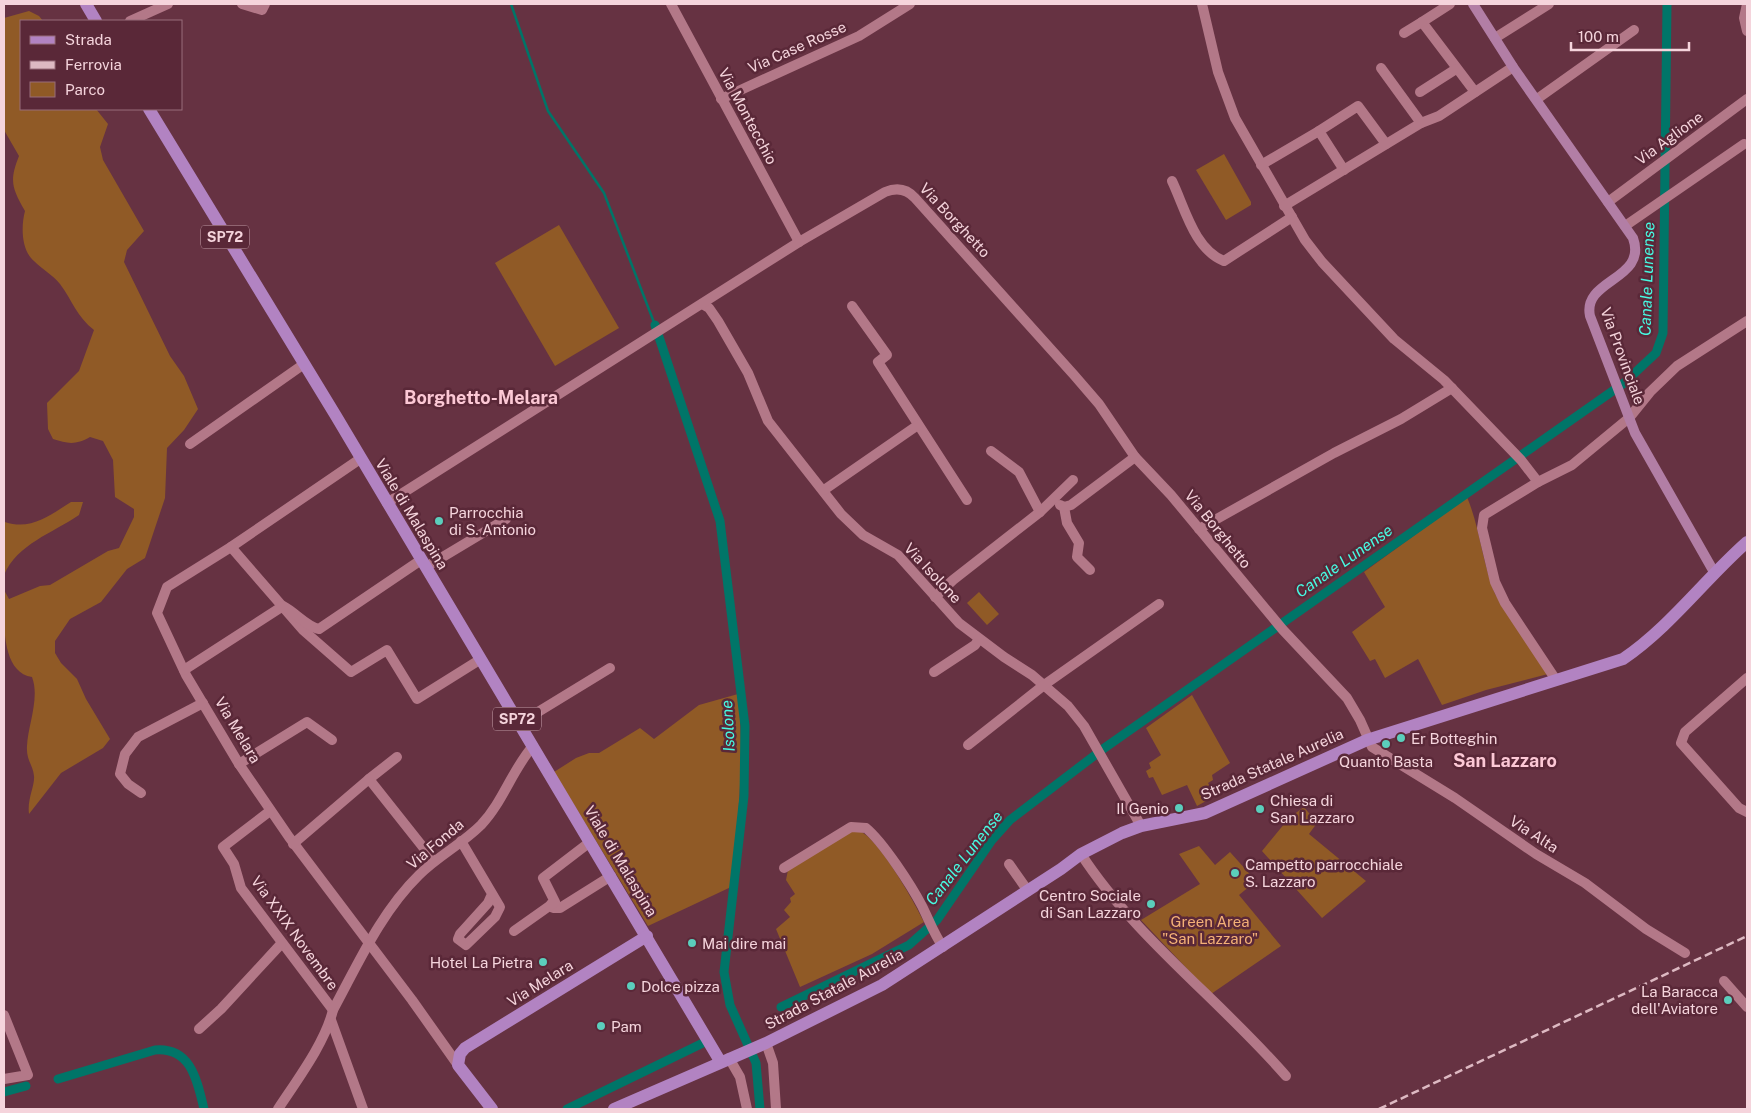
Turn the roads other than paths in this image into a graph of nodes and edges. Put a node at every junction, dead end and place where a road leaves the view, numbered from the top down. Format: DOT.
graph roads {
  1 [pos="86,4"];
  2 [pos="168,4"];
  3 [pos="242,4"];
  4 [pos="265,4"];
  5 [pos="671,4"];
  6 [pos="910,4"];
  7 [pos="1202,4"];
  8 [pos="1450,4"];
  9 [pos="1473,4"];
  10 [pos="1549,4"];
  11 [pos="1747,4"];
  12 [pos="95,20"];
  13 [pos="132,20"];
  14 [pos="1422,22"];
  15 [pos="1634,30"];
  16 [pos="1747,31"];
  17 [pos="1404,33"];
  18 [pos="1495,38"];
  19 [pos="1513,67"];
  20 [pos="1381,68"];
  21 [pos="1456,68"];
  22 [pos="1420,92"];
  23 [pos="1475,92"];
  24 [pos="721,99"];
  25 [pos="1537,99"];
  26 [pos="1747,99"];
  27 [pos="150,110"];
  28 [pos="1421,123"];
  29 [pos="1319,131"];
  30 [pos="1386,144"];
  31 [pos="1744,144"];
  32 [pos="1261,165"];
  33 [pos="1344,170"];
  34 [pos="1172,181"];
  35 [pos="1608,202"];
  36 [pos="1284,206"];
  37 [pos="1292,217"];
  38 [pos="1625,226"];
  39 [pos="798,242"];
  40 [pos="702,304"];
  41 [pos="852,306"];
  42 [pos="1747,321"];
  43 [pos="304,364"];
  44 [pos="1452,388"];
  45 [pos="1628,418"];
  46 [pos="918,425"];
  47 [pos="190,444"];
  48 [pos="991,451"];
  49 [pos="1135,457"];
  50 [pos="360,459"];
  51 [pos="1073,480"];
  52 [pos="1538,482"];
  53 [pos="824,490"];
  54 [pos="967,500"];
  55 [pos="1053,500"];
  56 [pos="387,503"];
  57 [pos="1064,507"];
  58 [pos="1040,512"];
  59 [pos="506,519"];
  60 [pos="1199,529"];
  61 [pos="1747,542"];
  62 [pos="231,547"];
  63 [pos="423,564"];
  64 [pos="1090,570"];
  65 [pos="1714,572"];
  66 [pos="935,597"];
  67 [pos="1159,604"];
  68 [pos="283,606"];
  69 [pos="979,639"];
  70 [pos="481,659"];
  71 [pos="610,668"];
  72 [pos="184,670"];
  73 [pos="934,672"];
  74 [pos="1747,678"];
  75 [pos="1556,680"];
  76 [pos="1044,685"];
  77 [pos="203,703"];
  78 [pos="520,723"];
  79 [pos="332,740"];
  80 [pos="1367,740"];
  81 [pos="968,745"];
  82 [pos="533,746"];
  83 [pos="397,757"];
  84 [pos="239,764"];
  85 [pos="369,779"];
  86 [pos="141,793"];
  87 [pos="270,811"];
  88 [pos="1747,812"];
  89 [pos="1141,826"];
  90 [pos="461,841"];
  91 [pos="590,842"];
  92 [pos="294,844"];
  93 [pos="1080,854"];
  94 [pos="434,861"];
  95 [pos="1009,864"];
  96 [pos="784,868"];
  97 [pos="611,876"];
  98 [pos="1028,891"];
  99 [pos="492,894"];
  100 [pos="551,904"];
  101 [pos="514,931"];
  102 [pos="647,936"];
  103 [pos="370,943"];
  104 [pos="281,944"];
  105 [pos="943,947"];
  106 [pos="1686,953"];
  107 [pos="1724,981"];
  108 [pos="1747,1007"];
  109 [pos="333,1010"];
  110 [pos="4,1015"];
  111 [pos="331,1020"];
  112 [pos="199,1029"];
  113 [pos="443,1041"];
  114 [pos="764,1044"];
  115 [pos="465,1048"];
  116 [pos="727,1058"];
  117 [pos="458,1065"];
  118 [pos="1286,1076"];
  119 [pos="4,1079"];
  120 [pos="278,1109"];
  121 [pos="363,1109"];
  122 [pos="492,1109"];
  123 [pos="614,1109"];
  124 [pos="747,1109"];
  125 [pos="776,1109"];
  1 -- 12 [label="main road"];
  2 -- 13 [label="street"];
  3 -- 4 [label="street"];
  5 -- 24 [label="street, Via Montecchio"];
  6 -- 24 [label="street, Via Case Rosse"];
  7 -- 32 [label="street"];
  8 -- 14 [label="street"];
  9 -- 18 [label="street, Via Provinciale"];
  10 -- 18 [label="street"];
  11 -- 16 [label="street"];
  14 -- 17 [label="street"];
  14 -- 21 [label="street"];
  15 -- 25 [label="street"];
  18 -- 19 [label="street, Via Provinciale"];
  19 -- 23 [label="street"];
  19 -- 25 [label="street, Via Provinciale"];
  20 -- 28 [label="street"];
  21 -- 22 [label="street"];
  21 -- 23 [label="street"];
  23 -- 28 [label="street"];
  24 -- 39 [label="street, Via Montecchio"];
  25 -- 35 [label="street, Via Provinciale"];
  26 -- 35 [label="street, Via Aglione"];
  27 -- 43 [label="main road, Viale di Malaspina / SP72"];
  28 -- 30 [label="street"];
  29 -- 30 [label="street"];
  29 -- 32 [label="street"];
  29 -- 33 [label="street"];
  30 -- 33 [label="street"];
  31 -- 38 [label="street"];
  32 -- 36 [label="street"];
  33 -- 36 [label="street"];
  34 -- 37 [label="street"];
  35 -- 38 [label="street, Via Provinciale"];
  36 -- 37 [label="street"];
  37 -- 44 [label="street"];
  38 -- 45 [label="street, Via Provinciale"];
  39 -- 40 [label="street, Via Borghetto"];
  39 -- 49 [label="street, Via Borghetto"];
  40 -- 53 [label="street, Via Isolone"];
  40 -- 56 [label="street, Via Borghetto"];
  41 -- 46 [label="street"];
  42 -- 45 [label="street"];
  43 -- 47 [label="street"];
  43 -- 50 [label="main road, Viale di Malaspina / SP72"];
  44 -- 52 [label="street"];
  44 -- 60 [label="street"];
  45 -- 52 [label="street"];
  45 -- 65 [label="street, Via Provinciale"];
  46 -- 53 [label="street"];
  46 -- 54 [label="street"];
  48 -- 58 [label="street"];
  49 -- 57 [label="street"];
  49 -- 60 [label="street, Via Borghetto"];
  50 -- 56 [label="main road, Viale di Malaspina / SP72"];
  50 -- 62 [label="street, Via Melara"];
  51 -- 55 [label="street"];
  52 -- 75 [label="street"];
  53 -- 66 [label="street, Via Isolone"];
  55 -- 57 [label="street"];
  55 -- 58 [label="street"];
  56 -- 63 [label="main road, Viale di Malaspina / SP72"];
  57 -- 64 [label="street"];
  58 -- 66 [label="street"];
  59 -- 63 [label="street"];
  60 -- 80 [label="street, Via Borghetto"];
  61 -- 65 [label="main road, Strada Statale Aurelia"];
  62 -- 68 [label="street"];
  62 -- 72 [label="street, Via Melara"];
  63 -- 68 [label="street"];
  63 -- 70 [label="main road, Viale di Malaspina / SP72"];
  65 -- 75 [label="main road, Strada Statale Aurelia"];
  66 -- 69 [label="street, Via Isolone"];
  67 -- 76 [label="street"];
  68 -- 70 [label="street"];
  68 -- 72 [label="street"];
  69 -- 73 [label="street"];
  69 -- 76 [label="street, Via Isolone"];
  70 -- 78 [label="main road, Viale di Malaspina / SP72"];
  71 -- 78 [label="street"];
  72 -- 77 [label="street, Via Melara"];
  74 -- 88 [label="street"];
  75 -- 80 [label="main road, Strada Statale Aurelia"];
  76 -- 81 [label="street"];
  76 -- 89 [label="street, Via Isolone"];
  77 -- 84 [label="street, Via Melara"];
  77 -- 86 [label="street"];
  78 -- 82 [label="main road, Viale di Malaspina / SP72"];
  79 -- 84 [label="street"];
  80 -- 89 [label="main road, Strada Statale Aurelia"];
  80 -- 106 [label="street, Via Alta"];
  82 -- 90 [label="street, Via Fonda"];
  82 -- 91 [label="main road, Viale di Malaspina / SP72"];
  83 -- 85 [label="street"];
  84 -- 87 [label="street, Via Melara"];
  85 -- 92 [label="street"];
  85 -- 94 [label="street"];
  87 -- 92 [label="street, Via Melara"];
  87 -- 104 [label="street, Via XXIX Novembre"];
  89 -- 93 [label="main road, Strada Statale Aurelia"];
  90 -- 94 [label="street, Via Fonda"];
  90 -- 99 [label="street"];
  91 -- 97 [label="main road, Viale di Malaspina / SP72"];
  91 -- 100 [label="street"];
  92 -- 103 [label="street, Via Melara"];
  93 -- 98 [label="main road, Strada Statale Aurelia"];
  93 -- 118 [label="street"];
  94 -- 103 [label="street, Via Fonda"];
  95 -- 98 [label="street"];
  96 -- 105 [label="street"];
  97 -- 100 [label="street"];
  97 -- 102 [label="main road, Viale di Malaspina / SP72"];
  98 -- 105 [label="main road, Strada Statale Aurelia"];
  99 -- 99 [label="street"];
  100 -- 101 [label="street"];
  102 -- 115 [label="main road, Via Melara"];
  102 -- 116 [label="main road, SP72"];
  103 -- 109 [label="street, Via Fonda"];
  103 -- 113 [label="street, Via Melara"];
  104 -- 109 [label="street, Via XXIX Novembre"];
  104 -- 112 [label="street"];
  105 -- 114 [label="main road, Strada Statale Aurelia"];
  107 -- 108 [label="street"];
  109 -- 111 [label="street, Via Fonda"];
  110 -- 119 [label="street"];
  111 -- 120 [label="street, Via Fonda"];
  111 -- 121 [label="street"];
  113 -- 115 [label="street"];
  113 -- 117 [label="street, Via Melara"];
  114 -- 116 [label="main road, Strada Statale Aurelia"];
  114 -- 125 [label="street"];
  115 -- 117 [label="main road"];
  116 -- 123 [label="main road, Strada Statale Aurelia"];
  116 -- 124 [label="street"];
  117 -- 122 [label="main road, Via Melara"];
}
